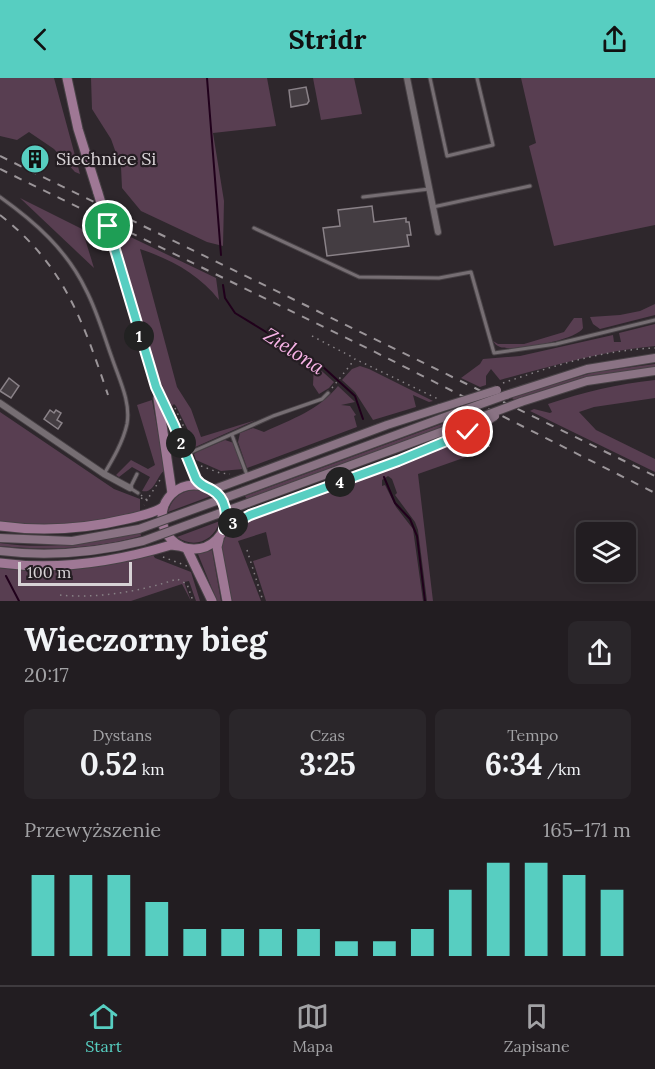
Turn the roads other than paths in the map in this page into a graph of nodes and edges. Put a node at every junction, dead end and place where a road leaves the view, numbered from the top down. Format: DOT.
graph roads {
  1 [pos="66,78"];
  2 [pos="407,78"];
  3 [pos="430,78"];
  4 [pos="477,78"];
  5 [pos="530,186"];
  6 [pos="429,189"];
  7 [pos="0,197"];
  8 [pos="363,197"];
  9 [pos="433,207"];
  10 [pos="254,228"];
  11 [pos="438,232"];
  12 [pos="655,320"];
  13 [pos="655,358"];
  14 [pos="655,371"];
  15 [pos="532,385"];
  16 [pos="156,387"];
  17 [pos="328,393"];
  18 [pos="0,403"];
  19 [pos="505,408"];
  20 [pos="232,435"];
  21 [pos="186,455"];
  22 [pos="246,473"];
  23 [pos="104,474"];
  24 [pos="137,474"];
  25 [pos="200,485"];
  26 [pos="130,488"];
  27 [pos="212,490"];
  28 [pos="138,493"];
  29 [pos="172,493"];
  30 [pos="163,507"];
  31 [pos="0,526"];
  32 [pos="222,533"];
  33 [pos="0,538"];
  34 [pos="183,547"];
  35 [pos="0,551"];
  36 [pos="0,563"];
  37 [pos="212,601"];
  38 [pos="227,601"];
  1 -- 16 [label="main road, bridge"];
  2 -- 6 [label="street"];
  3 -- 4 [label="lane"];
  5 -- 9 [label="lane"];
  6 -- 8 [label="lane"];
  6 -- 9 [label="street"];
  7 -- 23 [label="lane"];
  9 -- 11 [label="street"];
  10 -- 12 [label="lane"];
  13 -- 15 [label="main road"];
  14 -- 19 [label="main road, bridge"];
  15 -- 22 [label="main road, bridge"];
  15 -- 33 [label="main road, bridge"];
  16 -- 21 [label="main road"];
  16 -- 29 [label="main road"];
  17 -- 20 [label="lane"];
  18 -- 23 [label="street"];
  19 -- 32 [label="main road, bridge"];
  19 -- 35 [label="main road, bridge"];
  20 -- 21 [label="lane"];
  20 -- 22 [label="lane"];
  21 -- 25 [label="main road"];
  22 -- 27 [label="main road"];
  23 -- 26 [label="street"];
  24 -- 26 [label="lane"];
  25 -- 27 [label="main road"];
  25 -- 29 [label="main road"];
  26 -- 28 [label="lane"];
  27 -- 32 [label="main road"];
  29 -- 30 [label="main road"];
  30 -- 31 [label="main road"];
  30 -- 34 [label="main road"];
  32 -- 34 [label="main road"];
  32 -- 38 [label="main road"];
  34 -- 36 [label="main road"];
  34 -- 37 [label="main road"];
}
